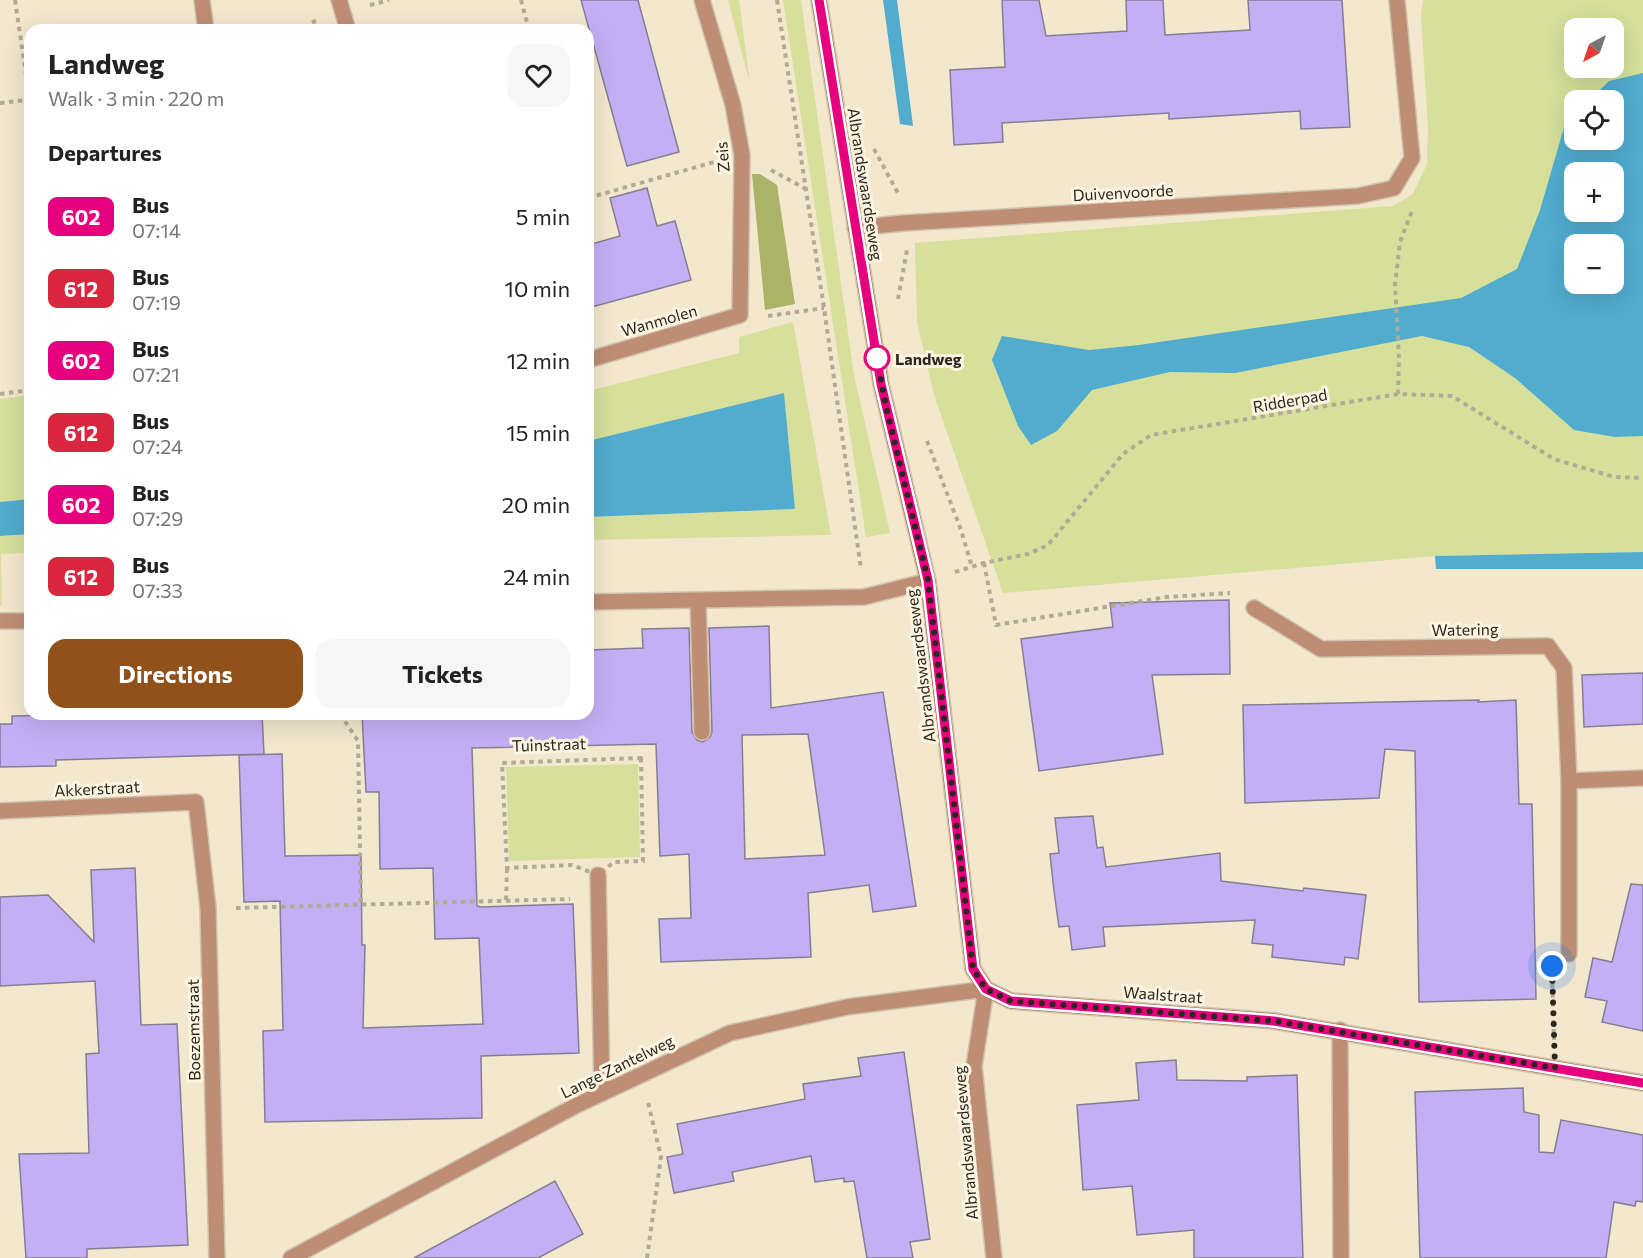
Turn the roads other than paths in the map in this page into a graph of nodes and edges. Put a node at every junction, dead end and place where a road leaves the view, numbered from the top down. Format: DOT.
graph roads {
  1 [pos="202,0"];
  2 [pos="339,0"];
  3 [pos="702,0"];
  4 [pos="819,0"];
  5 [pos="1397,0"];
  6 [pos="205,24"];
  7 [pos="346,24"];
  8 [pos="855,228"];
  9 [pos="740,315"];
  10 [pos="594,358"];
  11 [pos="928,580"];
  12 [pos="698,601"];
  13 [pos="594,602"];
  14 [pos="1254,608"];
  15 [pos="0,621"];
  16 [pos="24,621"];
  17 [pos="702,732"];
  18 [pos="1643,778"];
  19 [pos="1569,781"];
  20 [pos="196,802"];
  21 [pos="0,811"];
  22 [pos="598,875"];
  23 [pos="1569,954"];
  24 [pos="986,989"];
  25 [pos="1340,1030"];
  26 [pos="1643,1083"];
  27 [pos="602,1092"];
  28 [pos="217,1258"];
  29 [pos="291,1258"];
  30 [pos="994,1258"];
  31 [pos="1341,1258"];
  1 -- 6 [label="street"];
  2 -- 7 [label="street"];
  3 -- 9 [label="street, Zeis"];
  4 -- 8 [label="street, Albrandswaardseweg"];
  5 -- 8 [label="street, Duivenvoorde"];
  8 -- 11 [label="street, Albrandswaardseweg"];
  9 -- 10 [label="street, Wanmolen"];
  11 -- 12 [label="street"];
  11 -- 24 [label="street, Albrandswaardseweg"];
  12 -- 13 [label="street"];
  12 -- 17 [label="street"];
  14 -- 19 [label="street, Watering"];
  15 -- 16 [label="street"];
  18 -- 19 [label="street"];
  19 -- 23 [label="street, Watering"];
  20 -- 21 [label="street, Akkerstraat"];
  20 -- 28 [label="street, Boezemstraat"];
  22 -- 27 [label="street"];
  24 -- 25 [label="street, Waalstraat"];
  24 -- 27 [label="street, Lange Zantelweg"];
  24 -- 30 [label="street, Albrandswaardseweg"];
  25 -- 26 [label="street, Waalstraat"];
  25 -- 31 [label="street"];
  27 -- 29 [label="street, Lange Zantelweg"];
}
